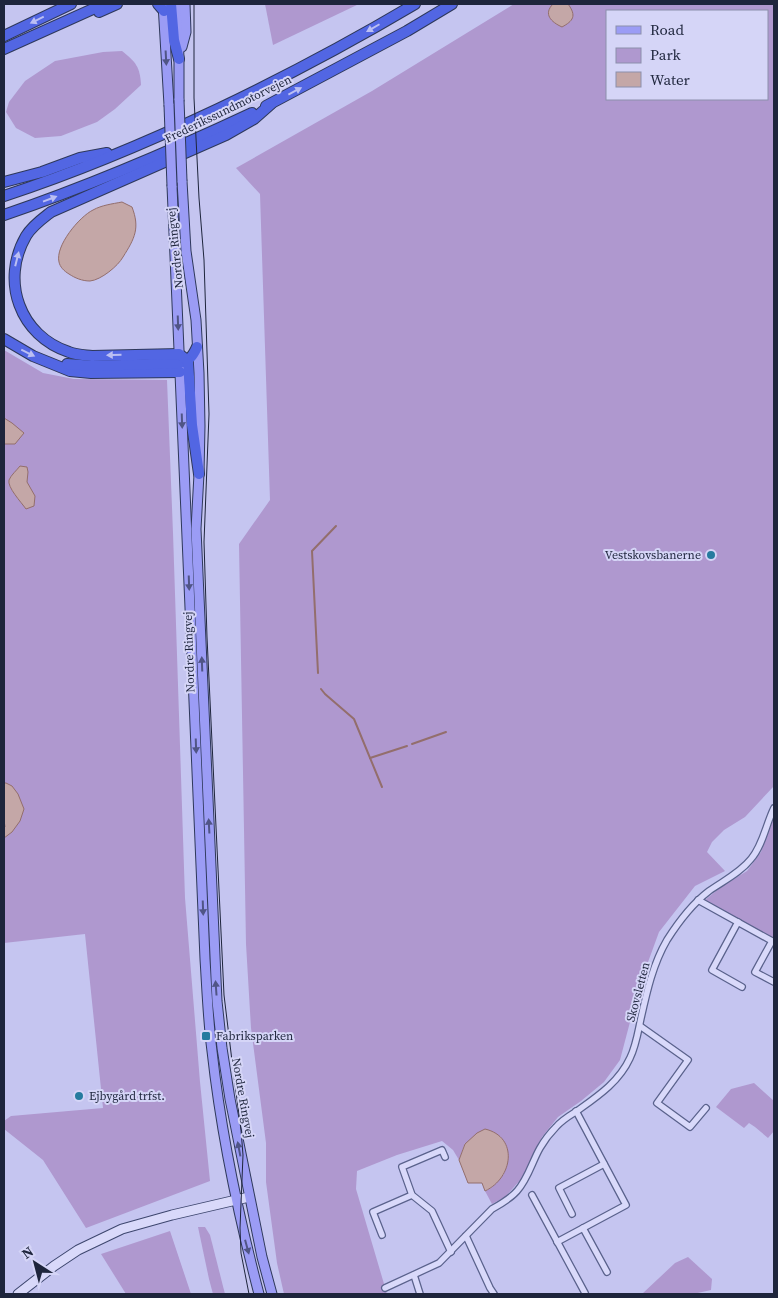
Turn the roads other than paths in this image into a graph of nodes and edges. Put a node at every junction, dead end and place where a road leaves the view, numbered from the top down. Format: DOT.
graph roads {
  1 [pos="71,4"];
  2 [pos="93,4"];
  3 [pos="104,4"];
  4 [pos="117,4"];
  5 [pos="177,4"];
  6 [pos="185,4"];
  7 [pos="415,4"];
  8 [pos="452,4"];
  9 [pos="164,6"];
  10 [pos="53,26"];
  11 [pos="4,36"];
  12 [pos="4,49"];
  13 [pos="180,59"];
  14 [pos="271,104"];
  15 [pos="133,148"];
  16 [pos="4,182"];
  17 [pos="4,196"];
  18 [pos="4,215"];
  19 [pos="4,339"];
  20 [pos="197,347"];
  21 [pos="182,362"];
  22 [pos="199,474"];
  23 [pos="774,808"];
  24 [pos="698,900"];
  25 [pos="738,922"];
  26 [pos="774,982"];
  27 [pos="742,987"];
  28 [pos="640,1026"];
  29 [pos="706,1108"];
  30 [pos="576,1111"];
  31 [pos="445,1157"];
  32 [pos="604,1164"];
  33 [pos="412,1195"];
  34 [pos="532,1196"];
  35 [pos="249,1197"];
  36 [pos="236,1200"];
  37 [pos="572,1214"];
  38 [pos="583,1228"];
  39 [pos="382,1235"];
  40 [pos="466,1236"];
  41 [pos="557,1242"];
  42 [pos="451,1252"];
  43 [pos="606,1272"];
  44 [pos="414,1275"];
  45 [pos="385,1288"];
  46 [pos="492,1292"];
  47 [pos="585,1293"];
  48 [pos="18,1294"];
  49 [pos="259,1294"];
  50 [pos="272,1294"];
  51 [pos="420,1294"];
  1 -- 11 [label="highway, one-way"];
  2 -- 10 [label="highway"];
  3 -- 10 [label="highway"];
  4 -- 10 [label="highway"];
  5 -- 13 [label="main road, Nordre Ringvej"];
  6 -- 13 [label="main road"];
  7 -- 15 [label="highway, Frederikssundmotorvejen, one-way"];
  14 -- 8 [label="highway, Frederikssundmotorvejen, one-way"];
  9 -- 13 [label="highway"];
  9 -- 21 [label="main road, Nordre Ringvej, one-way, bridge"];
  10 -- 12 [label="highway"];
  13 -- 20 [label="main road, Nordre Ringvej, bridge"];
  18 -- 14 [label="highway, Frederikssundmotorvejen, one-way"];
  21 -- 14 [label="highway, one-way"];
  15 -- 16 [label="highway"];
  15 -- 17 [label="highway, Frederikssundmotorvejen"];
  19 -- 21 [label="highway, one-way"];
  20 -- 21 [label="highway"];
  20 -- 22 [label="main road, Nordre Ringvej"];
  21 -- 22 [label="highway"];
  21 -- 36 [label="main road, Nordre Ringvej, one-way"];
  35 -- 22 [label="main road, Nordre Ringvej, one-way"];
  23 -- 24 [label="street, Skovsletten"];
  24 -- 25 [label="street"];
  24 -- 28 [label="street, Skovsletten"];
  25 -- 26 [label="street"];
  25 -- 27 [label="street"];
  28 -- 29 [label="street"];
  28 -- 30 [label="street, Skovsletten"];
  30 -- 32 [label="street"];
  30 -- 40 [label="street, Skovsletten"];
  31 -- 33 [label="street"];
  32 -- 37 [label="street"];
  32 -- 38 [label="street"];
  33 -- 39 [label="street"];
  33 -- 42 [label="street"];
  34 -- 41 [label="street"];
  35 -- 36 [label="street"];
  35 -- 50 [label="main road, Nordre Ringvej"];
  36 -- 48 [label="street"];
  36 -- 49 [label="main road, Nordre Ringvej, one-way"];
  38 -- 41 [label="street"];
  38 -- 43 [label="street"];
  40 -- 42 [label="street"];
  40 -- 46 [label="street"];
  41 -- 47 [label="street"];
  42 -- 44 [label="street"];
  44 -- 45 [label="street"];
  44 -- 51 [label="street"];
}
